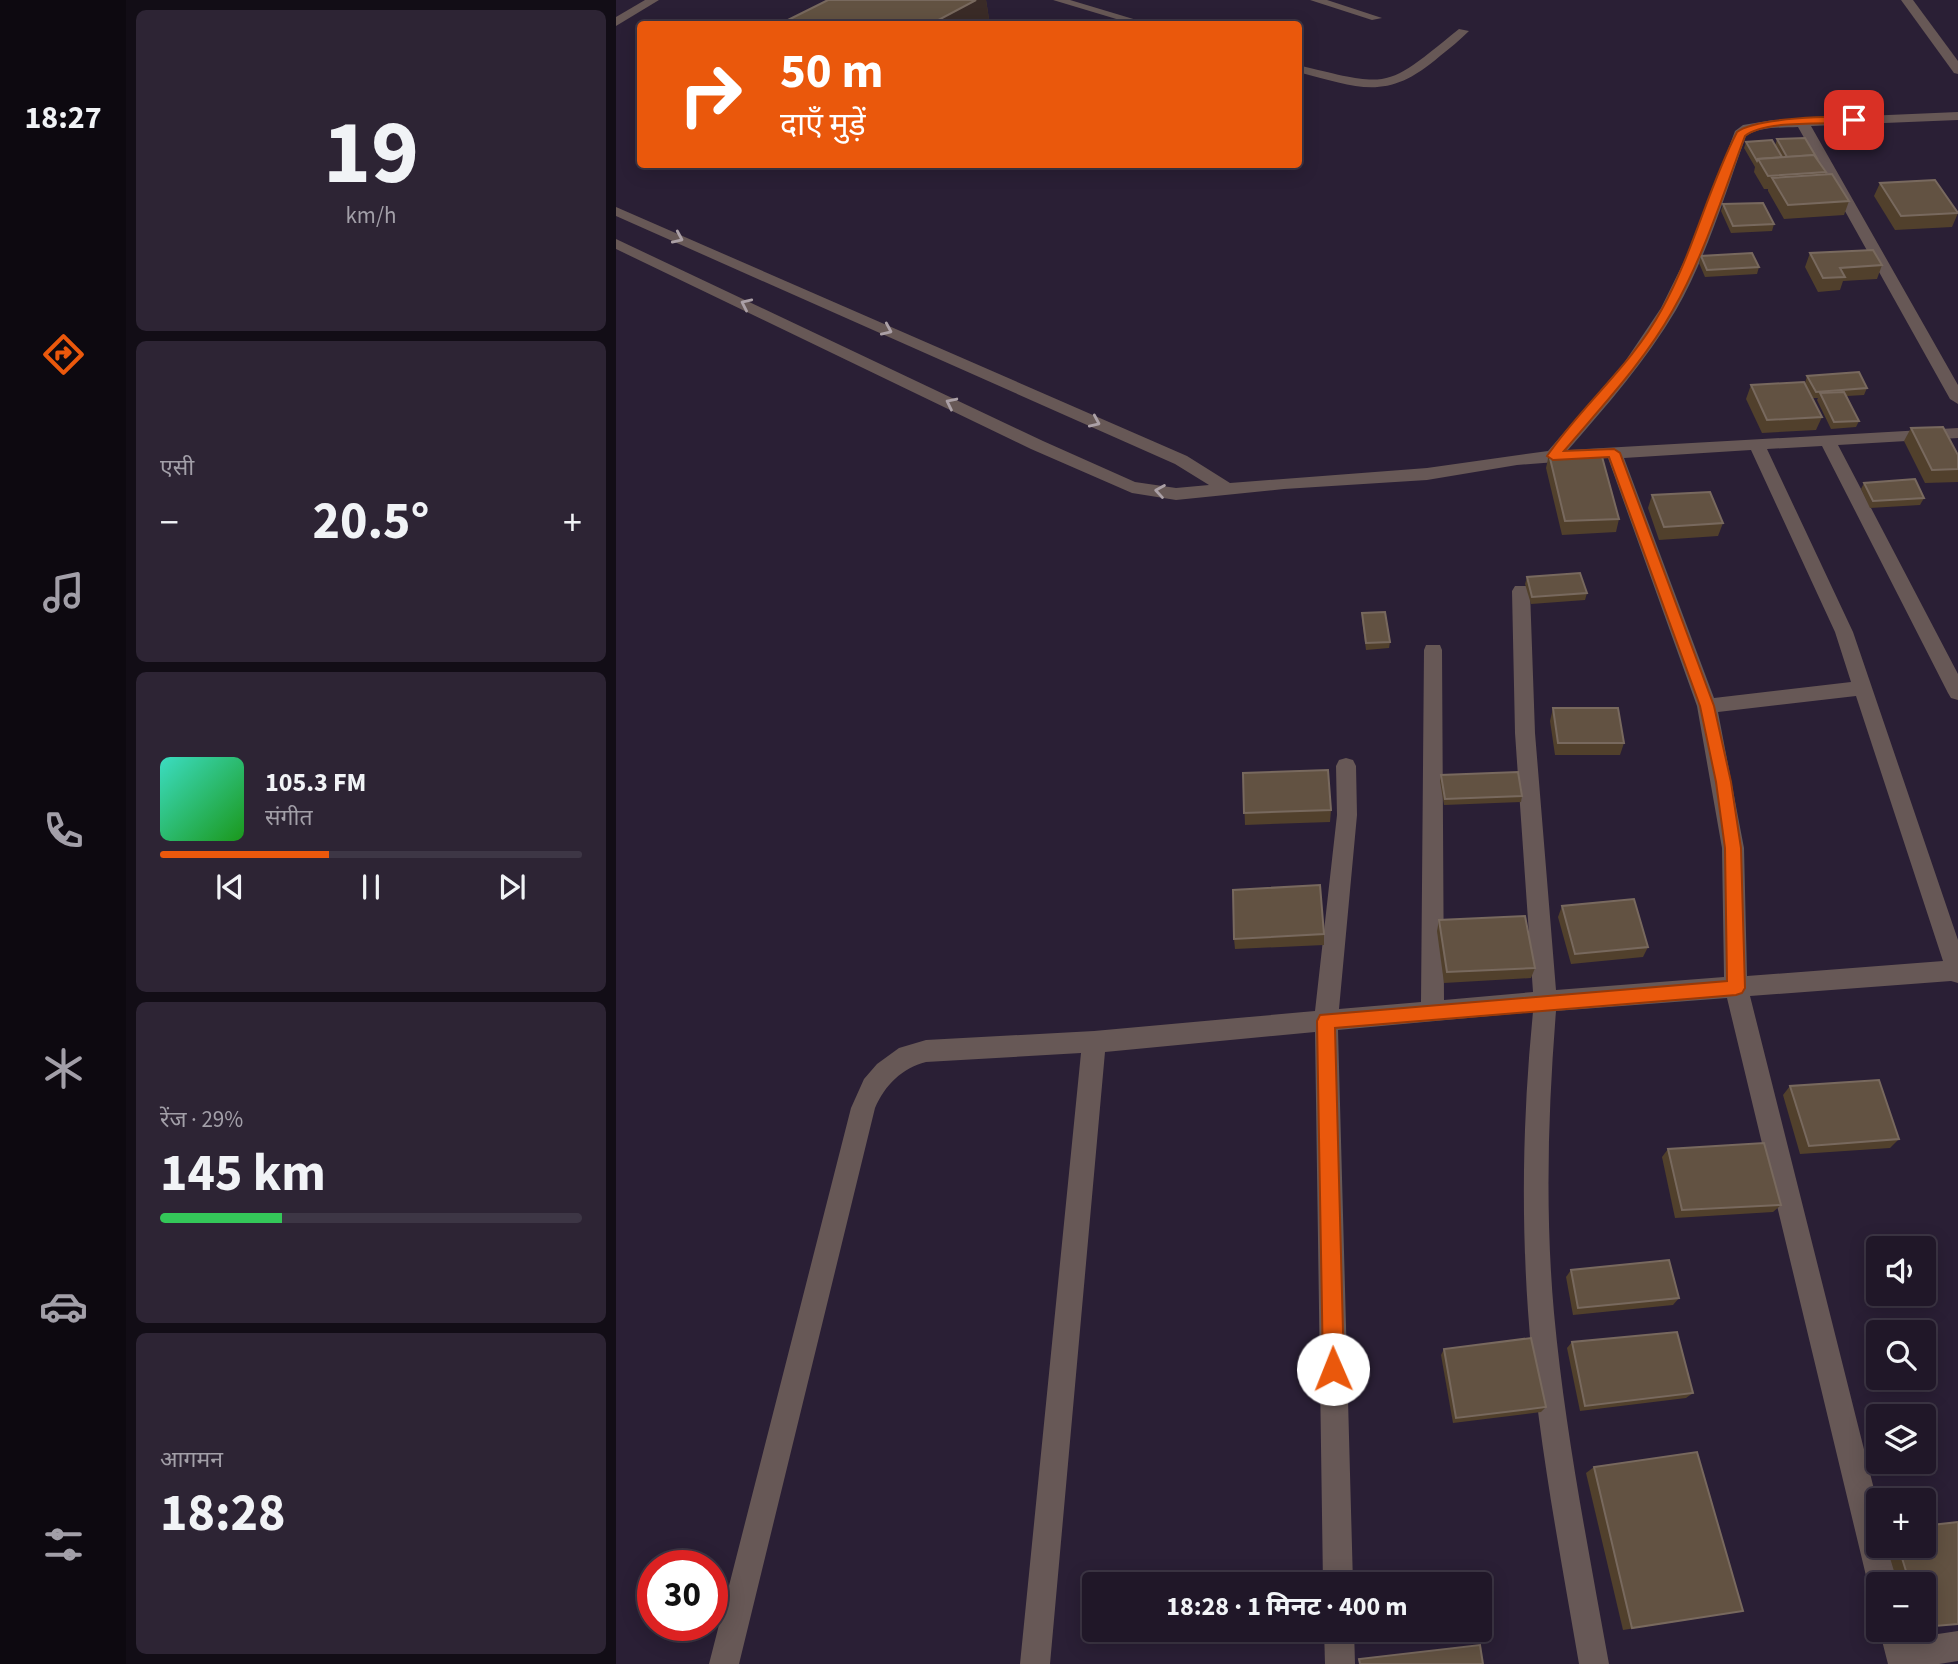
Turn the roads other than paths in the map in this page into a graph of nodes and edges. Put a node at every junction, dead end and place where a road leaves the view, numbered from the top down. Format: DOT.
graph roads {
  1 [pos="653,0"];
  2 [pos="1058,0"];
  3 [pos="1315,0"];
  4 [pos="1907,0"];
  5 [pos="1082,3"];
  6 [pos="1376,18"];
  7 [pos="1135,21"];
  8 [pos="616,22"];
  9 [pos="1463,30"];
  10 [pos="1302,69"];
  11 [pos="1958,70"];
  12 [pos="1958,116"];
  13 [pos="1802,122"];
  14 [pos="616,211"];
  15 [pos="616,243"];
  16 [pos="1958,398"];
  17 [pos="1958,433"];
  18 [pos="1826,440"];
  19 [pos="1756,444"];
  20 [pos="1614,453"];
  21 [pos="1553,456"];
  22 [pos="1228,488"];
  23 [pos="1521,591"];
  24 [pos="1433,650"];
  25 [pos="1863,688"];
  26 [pos="1958,693"];
  27 [pos="1707,706"];
  28 [pos="1346,766"];
  29 [pos="1958,971"];
  30 [pos="1736,988"];
  31 [pos="1545,1001"];
  32 [pos="1433,1012"];
  33 [pos="1326,1021"];
  34 [pos="1094,1042"];
  35 [pos="1338,1572"];
  36 [pos="1880,1572"];
  37 [pos="1339,1642"];
  38 [pos="1958,1646"];
  39 [pos="1899,1649"];
  40 [pos="724,1664"];
  41 [pos="1035,1664"];
  42 [pos="1340,1664"];
  43 [pos="1594,1664"];
  1 -- 8 [label="street"];
  2 -- 5 [label="lane"];
  3 -- 6 [label="lane"];
  4 -- 11 [label="street"];
  5 -- 7 [label="lane"];
  9 -- 10 [label="lane"];
  12 -- 13 [label="street"];
  13 -- 16 [label="street"];
  13 -- 21 [label="street"];
  14 -- 22 [label="street, one-way"];
  22 -- 15 [label="street, one-way"];
  17 -- 18 [label="street"];
  18 -- 19 [label="street"];
  18 -- 26 [label="street"];
  19 -- 20 [label="street"];
  19 -- 25 [label="street"];
  20 -- 21 [label="street"];
  20 -- 27 [label="street"];
  21 -- 22 [label="street"];
  23 -- 31 [label="street"];
  24 -- 32 [label="street"];
  25 -- 27 [label="street"];
  25 -- 29 [label="street"];
  27 -- 30 [label="street"];
  28 -- 33 [label="street"];
  29 -- 30 [label="street"];
  30 -- 31 [label="street"];
  30 -- 36 [label="street"];
  31 -- 32 [label="street"];
  31 -- 43 [label="street"];
  32 -- 33 [label="street"];
  33 -- 34 [label="street"];
  33 -- 35 [label="street"];
  34 -- 40 [label="street"];
  34 -- 41 [label="street"];
  37 -- 42 [label="street"];
  38 -- 39 [label="street"];
}
